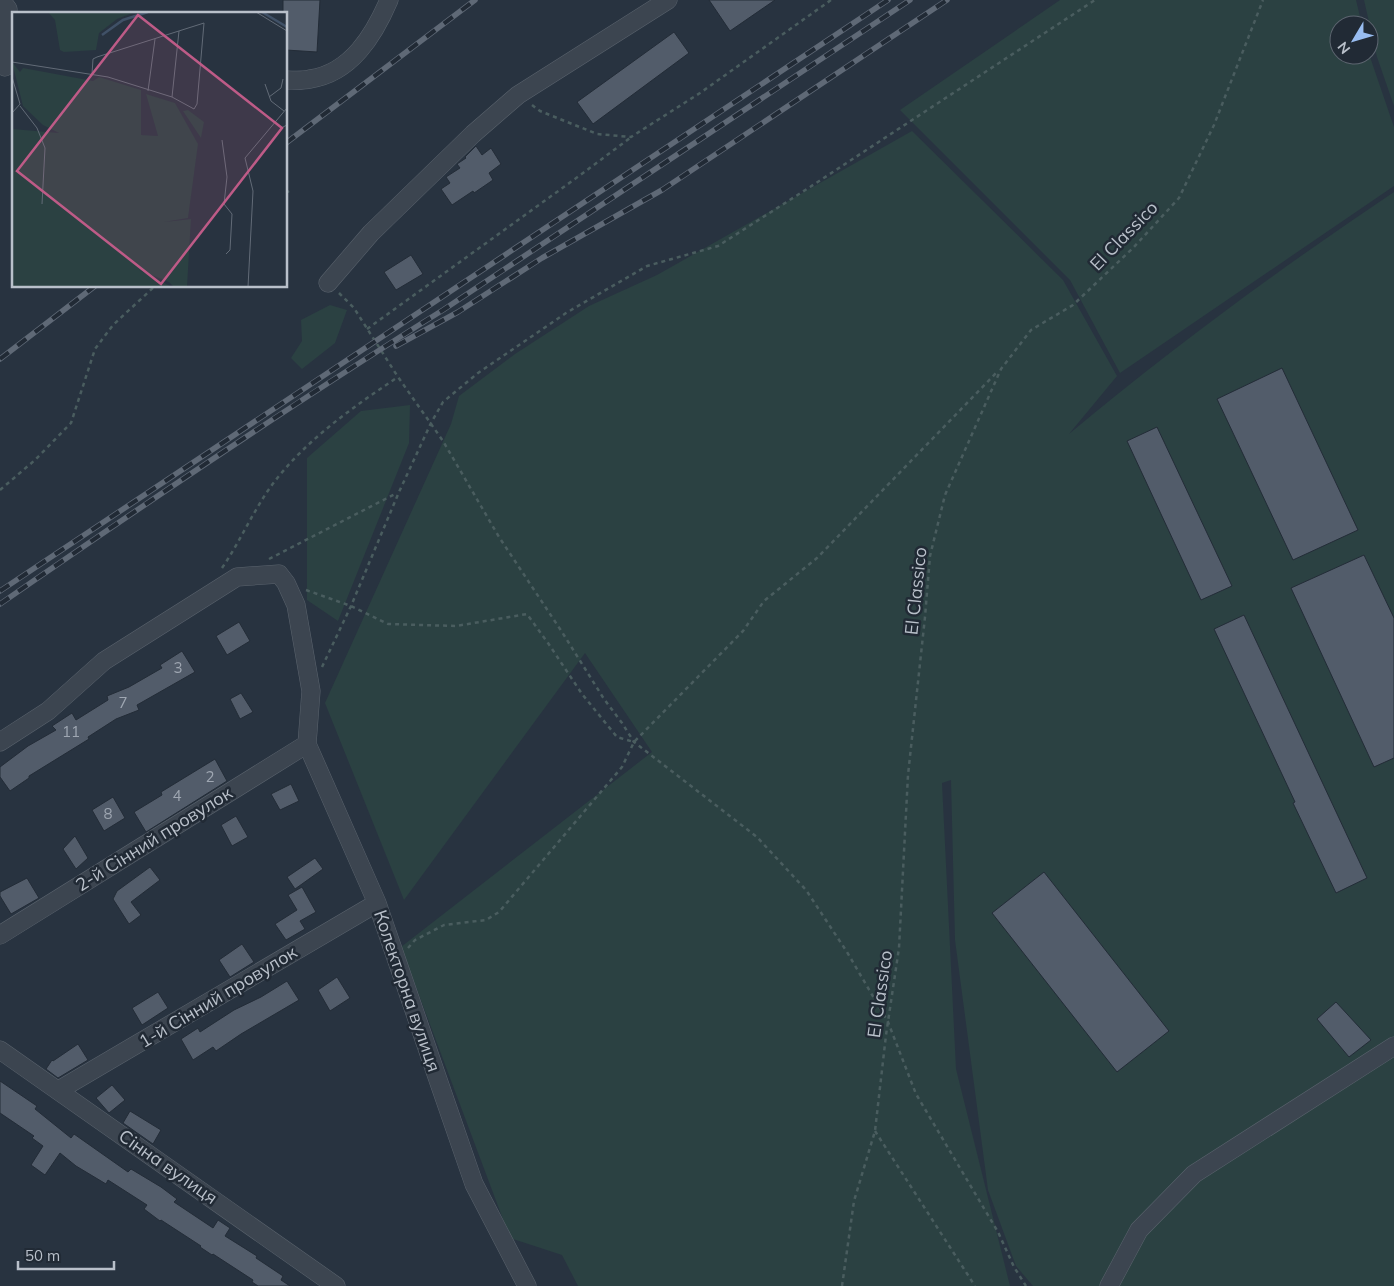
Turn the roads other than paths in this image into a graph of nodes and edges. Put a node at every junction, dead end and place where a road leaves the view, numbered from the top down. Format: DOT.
graph roads {
  1 [pos="389,0"];
  2 [pos="668,0"];
  3 [pos="7,3"];
  4 [pos="6,67"];
  5 [pos="288,80"];
  6 [pos="328,283"];
  7 [pos="0,742"];
  8 [pos="307,744"];
  9 [pos="377,903"];
  10 [pos="0,935"];
  11 [pos="1394,1046"];
  12 [pos="0,1050"];
  13 [pos="60,1090"];
  14 [pos="336,1286"];
  15 [pos="527,1286"];
  16 [pos="1109,1286"];
  1 -- 5 [label="street"];
  2 -- 6 [label="street"];
  3 -- 4 [label="street"];
  7 -- 8 [label="street, Колекторна вулиця"];
  8 -- 9 [label="street, Колекторна вулиця"];
  8 -- 10 [label="street, 2-й Сінний провулок"];
  9 -- 13 [label="street, 1-й Сінний провулок"];
  9 -- 15 [label="street, Колекторна вулиця"];
  11 -- 16 [label="street"];
  12 -- 13 [label="street, Сінна вулиця"];
  13 -- 14 [label="street, Сінна вулиця"];
}
